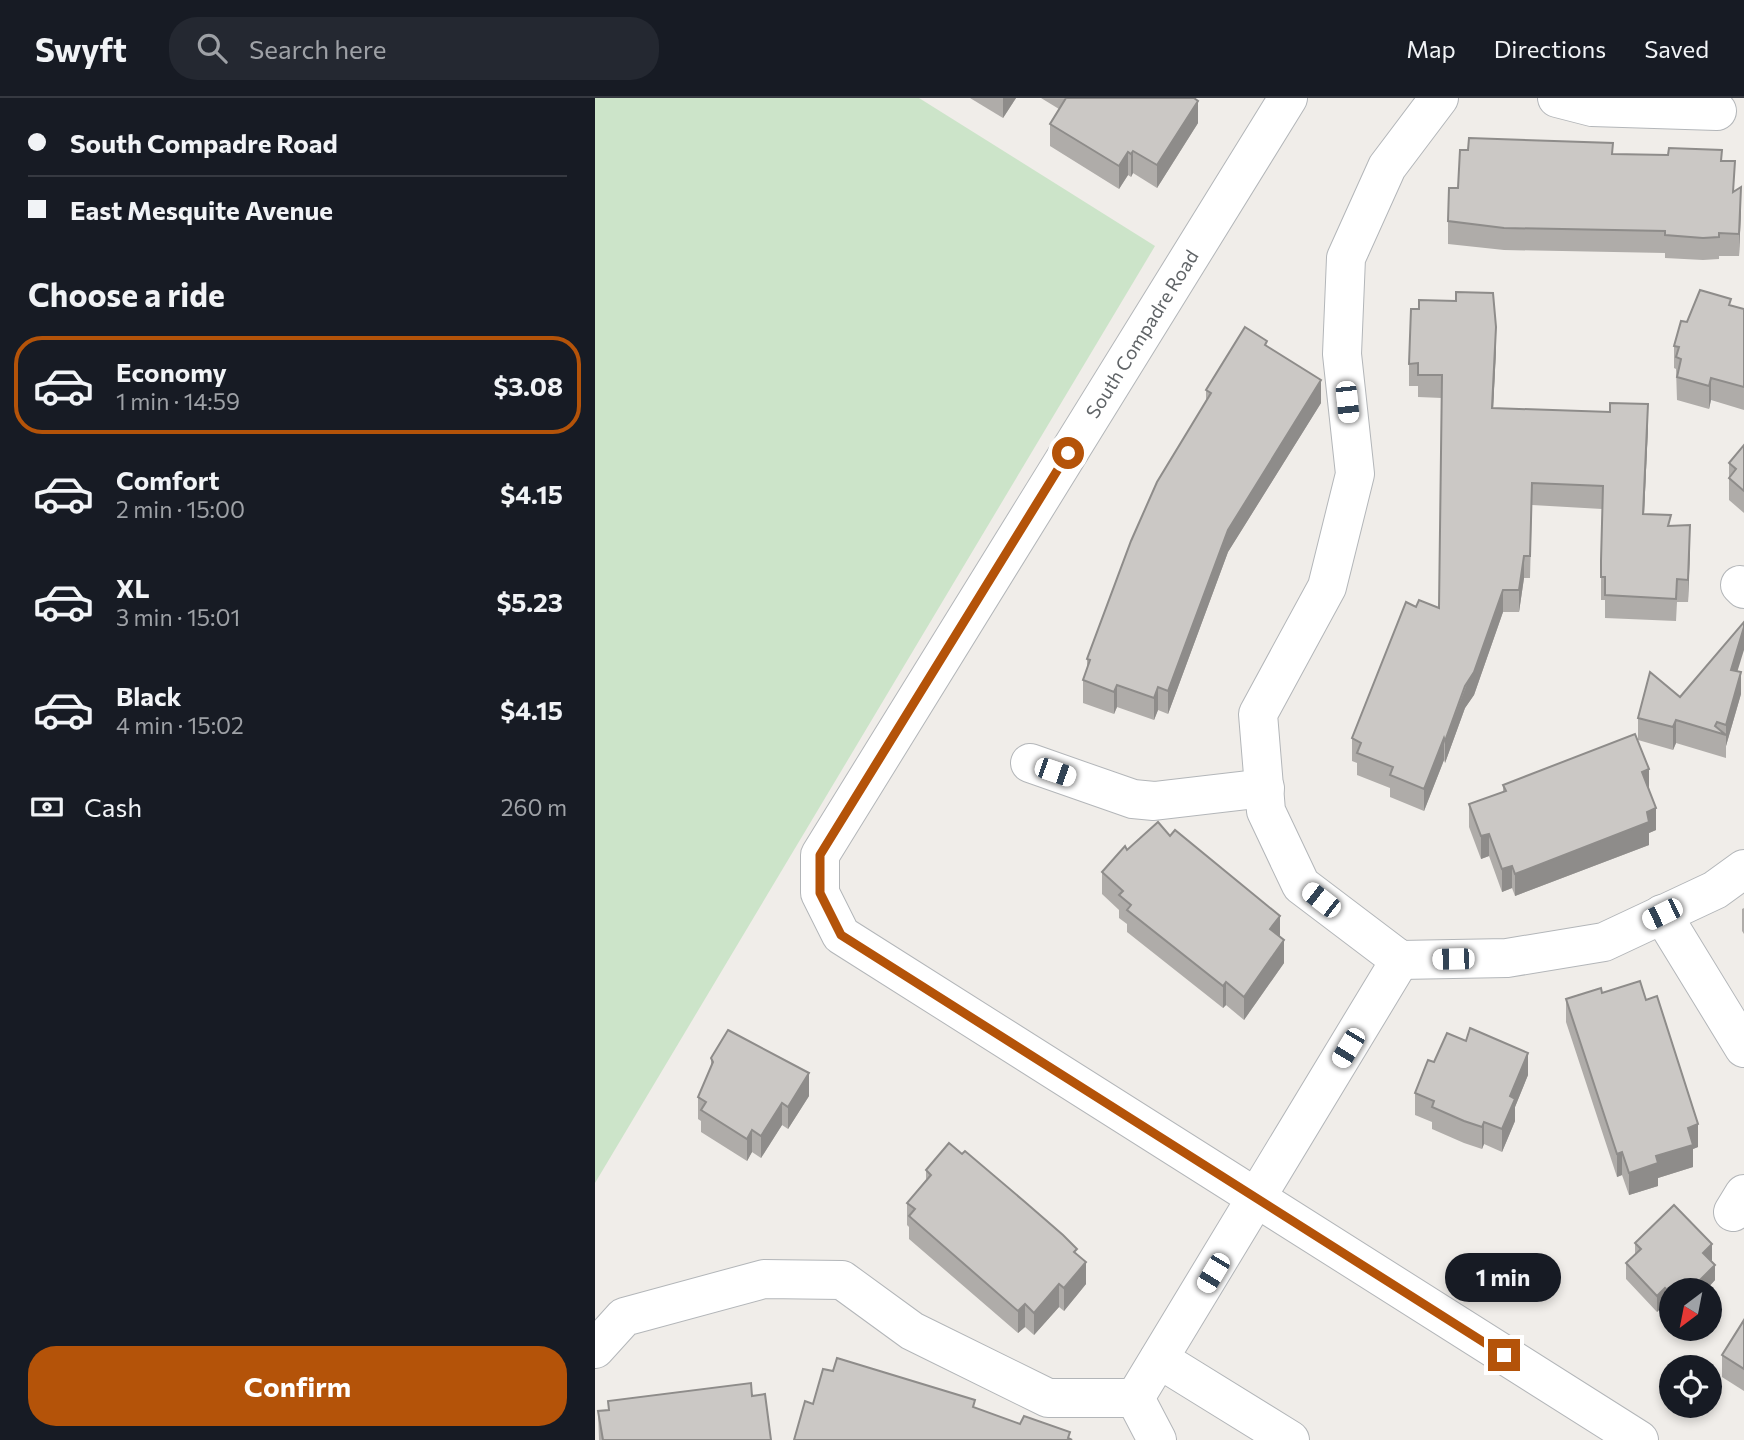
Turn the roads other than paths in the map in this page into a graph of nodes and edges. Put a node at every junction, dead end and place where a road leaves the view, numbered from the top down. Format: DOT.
graph roads {
  1 [pos="1288,98"];
  2 [pos="1439,98"];
  3 [pos="1556,98"];
  4 [pos="1717,111"];
  5 [pos="1030,763"];
  6 [pos="1265,788"];
  7 [pos="1744,869"];
  8 [pos="1662,914"];
  9 [pos="1400,960"];
  10 [pos="1744,1048"];
  11 [pos="1257,1198"];
  12 [pos="595,1349"];
  13 [pos="1159,1359"];
  14 [pos="1135,1398"];
  15 [pos="1157,1440"];
  16 [pos="1290,1440"];
  17 [pos="1639,1440"];
  1 -- 11 [label="street, South Compadre Road"];
  2 -- 6 [label="street"];
  3 -- 4 [label="street"];
  5 -- 6 [label="street"];
  6 -- 9 [label="street"];
  7 -- 8 [label="street"];
  8 -- 9 [label="street"];
  8 -- 10 [label="street"];
  9 -- 11 [label="street"];
  11 -- 13 [label="street"];
  11 -- 17 [label="street"];
  12 -- 14 [label="street"];
  13 -- 14 [label="street"];
  13 -- 16 [label="street"];
  14 -- 15 [label="street"];
}
